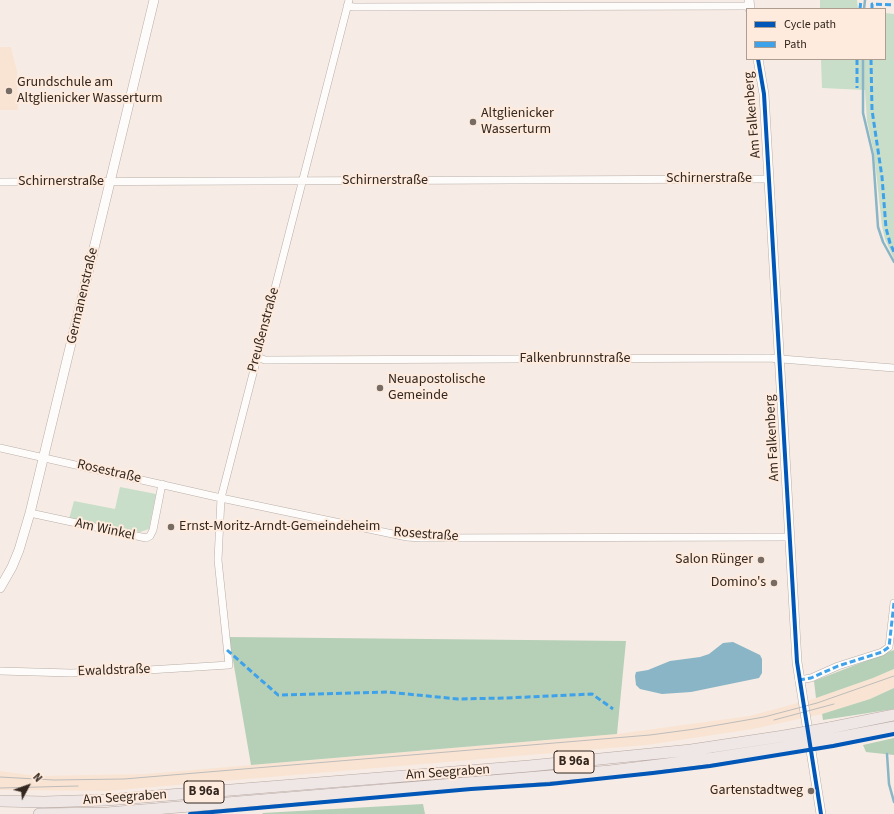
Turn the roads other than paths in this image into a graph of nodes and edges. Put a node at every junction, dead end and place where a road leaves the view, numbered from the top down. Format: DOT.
graph roads {
  1 [pos="154,0"];
  2 [pos="348,3"];
  3 [pos="567,3"];
  4 [pos="749,5"];
  5 [pos="758,60"];
  6 [pos="769,179"];
  7 [pos="0,182"];
  8 [pos="110,182"];
  9 [pos="302,182"];
  10 [pos="257,358"];
  11 [pos="780,358"];
  12 [pos="894,368"];
  13 [pos="0,448"];
  14 [pos="44,457"];
  15 [pos="162,484"];
  16 [pos="221,498"];
  17 [pos="30,514"];
  18 [pos="789,537"];
  19 [pos="0,588"];
  20 [pos="894,603"];
  21 [pos="229,665"];
  22 [pos="0,671"];
  23 [pos="800,680"];
  24 [pos="894,715"];
  25 [pos="894,727"];
  26 [pos="830,734"];
  27 [pos="785,741"];
  28 [pos="0,801"];
  29 [pos="39,814"];
  30 [pos="821,814"];
  1 -- 8 [label="street, Germanenstraße"];
  2 -- 3 [label="street"];
  2 -- 9 [label="street, Preußenstraße"];
  3 -- 4 [label="street"];
  5 -- 6 [label="street, Am Falkenberg"];
  6 -- 9 [label="street, Schirnerstraße"];
  6 -- 11 [label="street, Am Falkenberg"];
  7 -- 8 [label="street, Schirnerstraße"];
  8 -- 9 [label="street, Schirnerstraße"];
  8 -- 14 [label="street, Germanenstraße"];
  9 -- 10 [label="street, Preußenstraße"];
  10 -- 11 [label="street, Falkenbrunnstraße"];
  10 -- 16 [label="street, Preußenstraße"];
  11 -- 12 [label="street, Falkenbrunnstraße"];
  11 -- 18 [label="street, Am Falkenberg"];
  13 -- 14 [label="street, Rosestraße"];
  14 -- 15 [label="street, Rosestraße"];
  14 -- 17 [label="street, Germanenstraße"];
  15 -- 16 [label="street, Rosestraße"];
  15 -- 17 [label="street, Am Winkel"];
  16 -- 18 [label="street, Rosestraße"];
  16 -- 21 [label="street, Preußenstraße"];
  17 -- 19 [label="street, Germanenstraße"];
  18 -- 23 [label="street, Am Falkenberg"];
  20 -- 23 [label="street"];
  21 -- 22 [label="street, Ewaldstraße"];
  23 -- 30 [label="street, Am Falkenberg"];
  24 -- 26 [label="main road, Am Seegraben / B 96a"];
  25 -- 26 [label="main road, Am Seegraben / B 96a"];
  26 -- 27 [label="main road, Am Seegraben / B 96a, bridge"];
  27 -- 28 [label="main road, Am Seegraben / B 96a"];
  27 -- 29 [label="main road, Am Seegraben / B 96a"];
}
